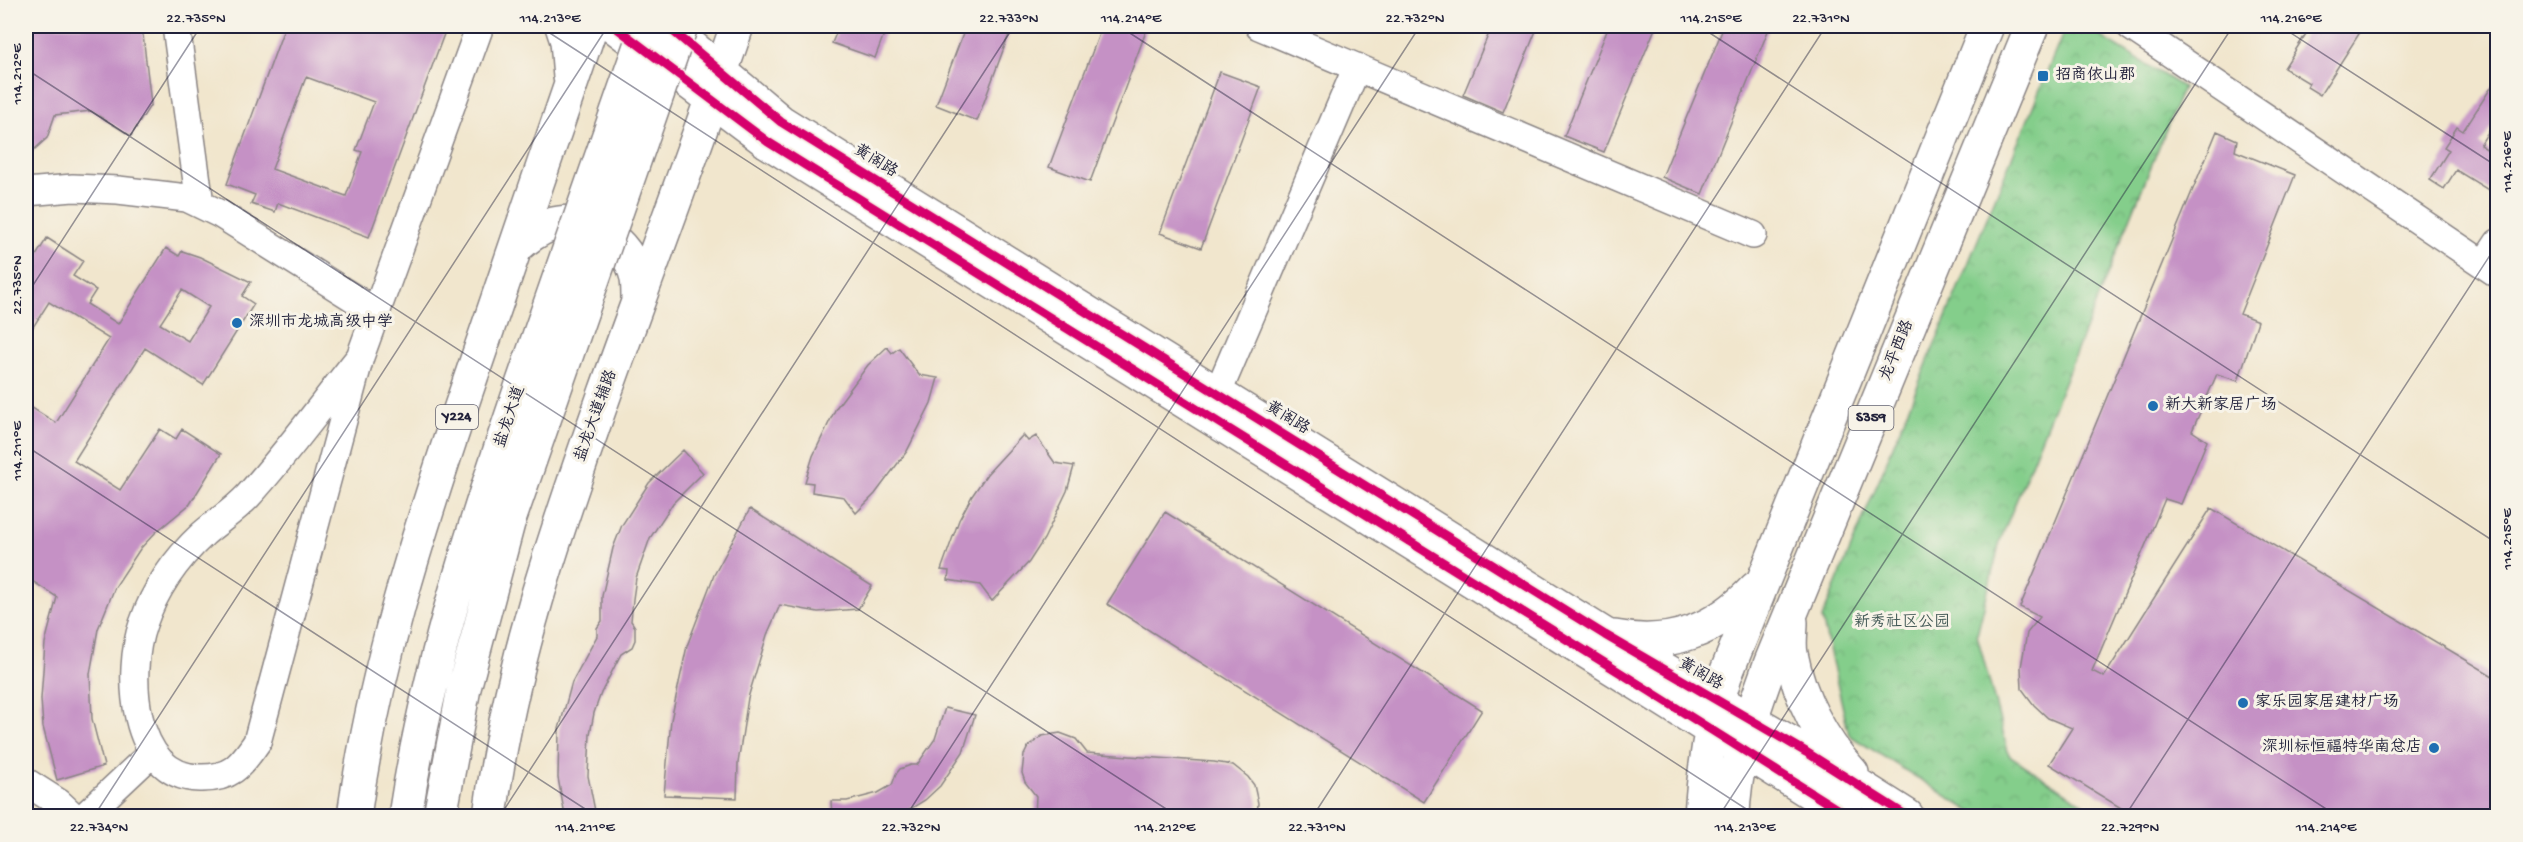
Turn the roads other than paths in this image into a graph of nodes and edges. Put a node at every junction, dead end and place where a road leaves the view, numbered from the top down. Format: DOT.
graph roads {
  1 [pos="176,26"];
  2 [pos="480,26"];
  3 [pos="562,26"];
  4 [pos="591,26"];
  5 [pos="614,26"];
  6 [pos="647,26"];
  7 [pos="667,26"];
  8 [pos="681,26"];
  9 [pos="737,26"];
  10 [pos="1259,26"];
  11 [pos="1987,26"];
  12 [pos="2032,26"];
  13 [pos="2130,26"];
  14 [pos="1357,67"];
  15 [pos="716,86"];
  16 [pos="570,88"];
  17 [pos="26,192"];
  18 [pos="200,204"];
  19 [pos="1753,236"];
  20 [pos="514,248"];
  21 [pos="2493,261"];
  22 [pos="638,302"];
  23 [pos="376,312"];
  24 [pos="360,357"];
  25 [pos="1843,383"];
  26 [pos="1879,398"];
  27 [pos="1213,405"];
  28 [pos="1763,580"];
  29 [pos="1791,612"];
  30 [pos="1605,635"];
  31 [pos="1714,716"];
  32 [pos="1747,735"];
  33 [pos="153,752"];
  34 [pos="26,782"];
  35 [pos="1871,794"];
  36 [pos="73,816"];
  37 [pos="85,816"];
  38 [pos="354,816"];
  39 [pos="405,816"];
  40 [pos="440,816"];
  41 [pos="490,816"];
  42 [pos="1701,816"];
  43 [pos="1733,816"];
  44 [pos="1848,816"];
  45 [pos="1907,816"];
  1 -- 18 [label="lane"];
  2 -- 23 [label="lane"];
  3 -- 16 [label="main road"];
  4 -- 16 [label="main road, Y224"];
  5 -- 15 [label="main road, 黄阁路"];
  6 -- 39 [label="main road, 盐龙大道, bridge"];
  7 -- 15 [label="main road, 黄阁路"];
  8 -- 40 [label="main road, 盐龙大道, bridge"];
  9 -- 15 [label="main road, 盐龙大道辅路"];
  10 -- 14 [label="lane"];
  11 -- 25 [label="main road, S359"];
  12 -- 26 [label="main road, 龙平西路 / S359"];
  13 -- 21 [label="lane"];
  14 -- 19 [label="lane"];
  14 -- 27 [label="lane"];
  15 -- 22 [label="main road, 盐龙大道辅路"];
  15 -- 27 [label="main road, 黄阁路"];
  16 -- 20 [label="main road, Y224"];
  17 -- 18 [label="lane"];
  18 -- 23 [label="lane"];
  20 -- 22 [label="main road"];
  20 -- 38 [label="main road, Y224"];
  22 -- 41 [label="main road, 盐龙大道辅路"];
  23 -- 24 [label="lane"];
  24 -- 33 [label="lane"];
  24 -- 33 [label="lane"];
  25 -- 26 [label="main road"];
  25 -- 28 [label="main road, S359"];
  26 -- 29 [label="main road, 龙平西路 / S359"];
  27 -- 30 [label="main road, 黄阁路"];
  27 -- 31 [label="main road, 黄阁路"];
  28 -- 30 [label="main road"];
  28 -- 31 [label="main road, S359"];
  29 -- 32 [label="main road, 龙平西路 / S359"];
  29 -- 35 [label="main road"];
  30 -- 31 [label="main road, 黄阁路"];
  31 -- 32 [label="main road, 黄阁路"];
  31 -- 42 [label="main road, S359"];
  32 -- 35 [label="main road, 黄阁路"];
  32 -- 43 [label="main road, 龙平西路 / S359"];
  32 -- 44 [label="main road, 黄阁路"];
  33 -- 37 [label="lane"];
  34 -- 36 [label="lane"];
  35 -- 45 [label="main road, 黄阁路"];
}
